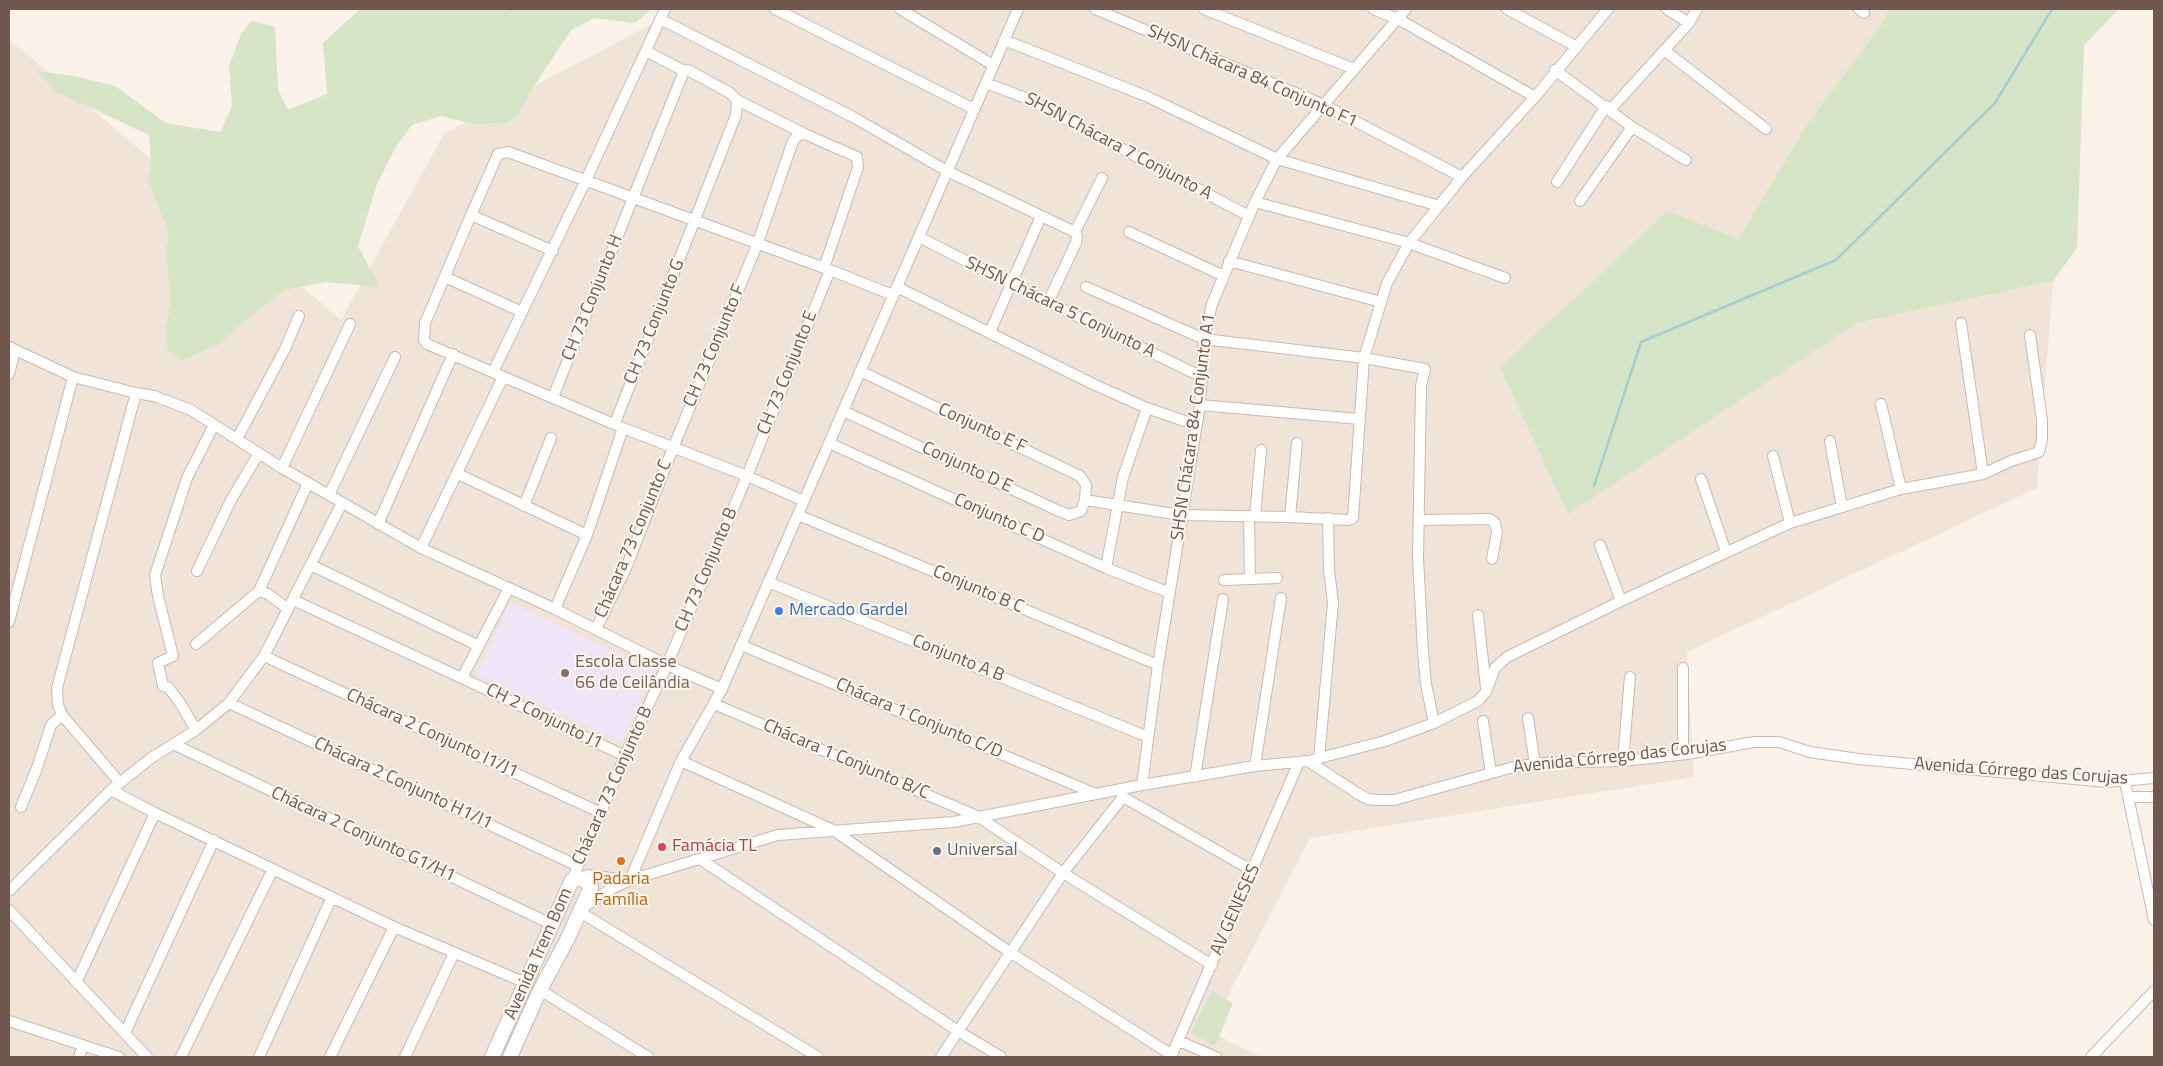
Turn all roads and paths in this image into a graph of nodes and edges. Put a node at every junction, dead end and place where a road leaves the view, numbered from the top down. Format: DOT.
graph roads {
  1 [pos="665,9"];
  2 [pos="775,9"];
  3 [pos="900,9"];
  4 [pos="1018,9"];
  5 [pos="1095,9"];
  6 [pos="1204,9"];
  7 [pos="1373,9"];
  8 [pos="1406,9"];
  9 [pos="1507,9"];
  10 [pos="1608,9"];
  11 [pos="1668,9"];
  12 [pos="1697,9"];
  13 [pos="1398,18"];
  14 [pos="660,19"];
  15 [pos="1689,24"];
  16 [pos="1004,40"];
  17 [pos="1577,48"];
  18 [pos="1664,50"];
  19 [pos="646,51"];
  20 [pos="994,65"];
  21 [pos="1354,69"];
  22 [pos="1556,70"];
  23 [pos="684,71"];
  24 [pos="986,83"];
  25 [pos="1535,97"];
  26 [pos="737,100"];
  27 [pos="1322,104"];
  28 [pos="1608,108"];
  29 [pos="974,109"];
  30 [pos="1632,127"];
  31 [pos="1766,129"];
  32 [pos="805,134"];
  33 [pos="1277,159"];
  34 [pos="1686,160"];
  35 [pos="948,170"];
  36 [pos="1462,177"];
  37 [pos="1102,178"];
  38 [pos="586,180"];
  39 [pos="1557,182"];
  40 [pos="633,198"];
  41 [pos="1580,201"];
  42 [pos="1255,202"];
  43 [pos="1439,206"];
  44 [pos="471,215"];
  45 [pos="1041,216"];
  46 [pos="1249,216"];
  47 [pos="695,221"];
  48 [pos="1075,232"];
  49 [pos="1129,232"];
  50 [pos="919,237"];
  51 [pos="1409,243"];
  52 [pos="757,245"];
  53 [pos="553,250"];
  54 [pos="1229,261"];
  55 [pos="827,269"];
  56 [pos="1224,276"];
  57 [pos="445,277"];
  58 [pos="1505,278"];
  59 [pos="1011,284"];
  60 [pos="1086,287"];
  61 [pos="895,291"];
  62 [pos="1048,302"];
  63 [pos="1381,302"];
  64 [pos="522,312"];
  65 [pos="299,316"];
  66 [pos="1961,322"];
  67 [pos="350,324"];
  68 [pos="990,332"];
  69 [pos="2030,335"];
  70 [pos="1204,339"];
  71 [pos="12,348"];
  72 [pos="453,354"];
  73 [pos="395,357"];
  74 [pos="1364,358"];
  75 [pos="860,371"];
  76 [pos="493,372"];
  77 [pos="9,374"];
  78 [pos="73,377"];
  79 [pos="503,377"];
  80 [pos="1202,377"];
  81 [pos="136,393"];
  82 [pos="553,398"];
  83 [pos="1881,404"];
  84 [pos="1200,405"];
  85 [pos="1147,408"];
  86 [pos="843,411"];
  87 [pos="1359,419"];
  88 [pos="214,425"];
  89 [pos="1196,425"];
  90 [pos="619,426"];
  91 [pos="551,438"];
  92 [pos="237,439"];
  93 [pos="1830,441"];
  94 [pos="829,443"];
  95 [pos="1297,444"];
  96 [pos="672,448"];
  97 [pos="1261,450"];
  98 [pos="259,453"];
  99 [pos="1773,456"];
  100 [pos="282,468"];
  101 [pos="458,474"];
  102 [pos="1983,474"];
  103 [pos="747,476"];
  104 [pos="1701,479"];
  105 [pos="308,483"];
  106 [pos="1901,489"];
  107 [pos="329,495"];
  108 [pos="1086,500"];
  109 [pos="804,501"];
  110 [pos="342,503"];
  111 [pos="524,506"];
  112 [pos="1119,506"];
  113 [pos="1842,508"];
  114 [pos="798,515"];
  115 [pos="1181,515"];
  116 [pos="1252,516"];
  117 [pos="1290,517"];
  118 [pos="1328,518"];
  119 [pos="1420,520"];
  120 [pos="1790,523"];
  121 [pos="378,524"];
  122 [pos="588,535"];
  123 [pos="1600,544"];
  124 [pos="421,548"];
  125 [pos="1726,552"];
  126 [pos="1492,559"];
  127 [pos="311,565"];
  128 [pos="1106,568"];
  129 [pos="197,571"];
  130 [pos="1277,578"];
  131 [pos="1250,579"];
  132 [pos="1224,580"];
  133 [pos="768,582"];
  134 [pos="509,588"];
  135 [pos="259,591"];
  136 [pos="1170,593"];
  137 [pos="1281,598"];
  138 [pos="1223,599"];
  139 [pos="1621,601"];
  140 [pos="291,605"];
  141 [pos="555,608"];
  142 [pos="1478,615"];
  143 [pos="9,622"];
  144 [pos="596,629"];
  145 [pos="196,644"];
  146 [pos="741,645"];
  147 [pos="478,646"];
  148 [pos="264,656"];
  149 [pos="667,665"];
  150 [pos="1158,666"];
  151 [pos="1683,668"];
  152 [pos="1630,677"];
  153 [pos="462,678"];
  154 [pos="722,689"];
  155 [pos="1486,692"];
  156 [pos="229,703"];
  157 [pos="714,704"];
  158 [pos="62,715"];
  159 [pos="1528,718"];
  160 [pos="1483,721"];
  161 [pos="1434,722"];
  162 [pos="196,730"];
  163 [pos="1148,736"];
  164 [pos="172,744"];
  165 [pos="1683,754"];
  166 [pos="625,756"];
  167 [pos="1319,759"];
  168 [pos="681,761"];
  169 [pos="1623,761"];
  170 [pos="1304,762"];
  171 [pos="1535,764"];
  172 [pos="1256,766"];
  173 [pos="1491,773"];
  174 [pos="1195,777"];
  175 [pos="2154,778"];
  176 [pos="2125,782"];
  177 [pos="120,783"];
  178 [pos="1142,785"];
  179 [pos="111,790"];
  180 [pos="1122,793"];
  181 [pos="1096,794"];
  182 [pos="2128,797"];
  183 [pos="2154,797"];
  184 [pos="21,807"];
  185 [pos="155,813"];
  186 [pos="601,813"];
  187 [pos="977,816"];
  188 [pos="833,830"];
  189 [pos="214,840"];
  190 [pos="700,860"];
  191 [pos="273,869"];
  192 [pos="1253,871"];
  193 [pos="1063,873"];
  194 [pos="576,875"];
  195 [pos="630,880"];
  196 [pos="9,891"];
  197 [pos="332,897"];
  198 [pos="9,910"];
  199 [pos="581,910"];
  200 [pos="2154,920"];
  201 [pos="9,922"];
  202 [pos="552,925"];
  203 [pos="24,927"];
  204 [pos="394,927"];
  205 [pos="454,953"];
  206 [pos="1011,953"];
  207 [pos="1212,964"];
  208 [pos="77,981"];
  209 [pos="526,983"];
  210 [pos="540,990"];
  211 [pos="2154,991"];
  212 [pos="9,1021"];
  213 [pos="958,1031"];
  214 [pos="125,1033"];
  215 [pos="1179,1040"];
  216 [pos="83,1045"];
  217 [pos="1172,1056"];
  218 [pos="79,1057"];
  219 [pos="119,1057"];
  220 [pos="147,1057"];
  221 [pos="181,1057"];
  222 [pos="259,1057"];
  223 [pos="330,1057"];
  224 [pos="405,1057"];
  225 [pos="492,1057"];
  226 [pos="510,1057"];
  227 [pos="648,1057"];
  228 [pos="818,1057"];
  229 [pos="941,1057"];
  230 [pos="1001,1057"];
  231 [pos="1216,1057"];
  232 [pos="2091,1057"];
  1 -- 14 [label="street"];
  2 -- 29 [label="street"];
  3 -- 20 [label="street"];
  4 -- 16 [label="street"];
  5 -- 27 [label="street, SHSN Chácara 84 Conjunto F1"];
  6 -- 21 [label="street"];
  7 -- 13 [label="street"];
  8 -- 13 [label="street, SHSN Chácara 84 Conjunto A1"];
  9 -- 17 [label="street"];
  10 -- 17 [label="street"];
  11 -- 15 [label="street"];
  12 -- 15 [label="street"];
  13 -- 21 [label="street, SHSN Chácara 84 Conjunto A1"];
  13 -- 25 [label="street"];
  14 -- 19 [label="street"];
  14 -- 35 [label="street"];
  15 -- 18 [label="street"];
  16 -- 20 [label="street"];
  16 -- 33 [label="street"];
  17 -- 22 [label="street"];
  18 -- 28 [label="street"];
  18 -- 31 [label="street"];
  19 -- 23 [label="street"];
  19 -- 38 [label="street"];
  20 -- 24 [label="street"];
  21 -- 27 [label="street, SHSN Chácara 84 Conjunto A1"];
  22 -- 25 [label="street"];
  22 -- 28 [label="street"];
  23 -- 26 [label="street"];
  23 -- 40 [label="street, CH 73 Conjunto H"];
  24 -- 29 [label="street"];
  24 -- 46 [label="street, SHSN Chácara 7 Conjunto A"];
  25 -- 36 [label="street"];
  26 -- 32 [label="street"];
  26 -- 47 [label="street, CH 73 Conjunto G"];
  27 -- 33 [label="street, SHSN Chácara 84 Conjunto A1"];
  27 -- 36 [label="street, SHSN Chácara 84 Conjunto F1"];
  28 -- 30 [label="street"];
  28 -- 39 [label="street"];
  29 -- 35 [label="street"];
  30 -- 34 [label="street"];
  30 -- 41 [label="street"];
  32 -- 52 [label="street, CH 73 Conjunto F"];
  32 -- 55 [label="street, CH 73 Conjunto E"];
  33 -- 42 [label="street, SHSN Chácara 84 Conjunto A1"];
  33 -- 43 [label="street"];
  35 -- 45 [label="street"];
  35 -- 50 [label="street"];
  36 -- 43 [label="street"];
  37 -- 48 [label="street"];
  38 -- 40 [label="street"];
  38 -- 44 [label="street"];
  38 -- 53 [label="street"];
  40 -- 47 [label="street"];
  40 -- 82 [label="street, CH 73 Conjunto H"];
  42 -- 46 [label="street, SHSN Chácara 84 Conjunto A1"];
  42 -- 51 [label="street"];
  43 -- 51 [label="street"];
  44 -- 53 [label="street"];
  44 -- 57 [label="street"];
  45 -- 48 [label="street"];
  45 -- 59 [label="street"];
  46 -- 54 [label="street, SHSN Chácara 84 Conjunto A1"];
  47 -- 52 [label="street"];
  47 -- 90 [label="street, CH 73 Conjunto G"];
  48 -- 62 [label="street"];
  49 -- 56 [label="street"];
  50 -- 59 [label="street, SHSN Chácara 5 Conjunto A"];
  50 -- 61 [label="street"];
  51 -- 58 [label="street"];
  51 -- 63 [label="street"];
  52 -- 55 [label="street"];
  52 -- 96 [label="street, CH 73 Conjunto F"];
  53 -- 64 [label="street"];
  54 -- 56 [label="street, SHSN Chácara 84 Conjunto A1"];
  54 -- 63 [label="street"];
  55 -- 61 [label="street"];
  55 -- 103 [label="street, CH 73 Conjunto E"];
  56 -- 70 [label="street, SHSN Chácara 84 Conjunto A1"];
  57 -- 64 [label="street"];
  57 -- 72 [label="street"];
  59 -- 62 [label="street, SHSN Chácara 5 Conjunto A"];
  59 -- 68 [label="street"];
  60 -- 70 [label="street"];
  61 -- 68 [label="street"];
  61 -- 75 [label="street"];
  62 -- 80 [label="street, SHSN Chácara 5 Conjunto A"];
  63 -- 74 [label="street"];
  64 -- 76 [label="street"];
  65 -- 92 [label="street"];
  66 -- 102 [label="street"];
  67 -- 100 [label="street"];
  68 -- 85 [label="street"];
  69 -- 102 [label="street"];
  70 -- 74 [label="street"];
  70 -- 80 [label="street, SHSN Chácara 84 Conjunto A1"];
  71 -- 77 [label="street"];
  71 -- 78 [label="street"];
  72 -- 76 [label="street"];
  72 -- 121 [label="street"];
  73 -- 107 [label="street"];
  74 -- 87 [label="street"];
  74 -- 119 [label="street"];
  75 -- 86 [label="street"];
  75 -- 108 [label="street, Conjunto E F"];
  76 -- 79 [label="street"];
  78 -- 81 [label="street"];
  78 -- 143 [label="street"];
  79 -- 82 [label="street"];
  79 -- 101 [label="street"];
  80 -- 84 [label="street, SHSN Chácara 84 Conjunto A1"];
  81 -- 88 [label="street"];
  81 -- 158 [label="street"];
  82 -- 90 [label="street"];
  83 -- 106 [label="street"];
  84 -- 87 [label="street"];
  84 -- 89 [label="street, SHSN Chácara 84 Conjunto A1"];
  85 -- 89 [label="street"];
  85 -- 112 [label="street"];
  86 -- 94 [label="street"];
  86 -- 108 [label="street, Conjunto D E"];
  87 -- 118 [label="street"];
  88 -- 92 [label="street"];
  88 -- 162 [label="street"];
  89 -- 115 [label="street, SHSN Chácara 84 Conjunto A1"];
  90 -- 96 [label="street"];
  90 -- 122 [label="street, CH 73 Conjunto G"];
  91 -- 111 [label="street"];
  92 -- 98 [label="street"];
  93 -- 113 [label="street"];
  94 -- 109 [label="street"];
  94 -- 128 [label="street, Conjunto C D"];
  95 -- 117 [label="street"];
  96 -- 103 [label="street"];
  96 -- 144 [label="street, Chácara 73 Conjunto C"];
  97 -- 116 [label="street"];
  98 -- 100 [label="street"];
  98 -- 129 [label="street"];
  99 -- 120 [label="street"];
  100 -- 105 [label="street"];
  101 -- 111 [label="street"];
  101 -- 124 [label="street"];
  102 -- 106 [label="street"];
  103 -- 109 [label="street"];
  103 -- 149 [label="street, CH 73 Conjunto B"];
  104 -- 125 [label="street"];
  105 -- 107 [label="street"];
  105 -- 135 [label="street"];
  106 -- 113 [label="street"];
  107 -- 110 [label="street"];
  108 -- 112 [label="street"];
  109 -- 114 [label="street"];
  110 -- 121 [label="street"];
  110 -- 127 [label="street"];
  111 -- 122 [label="street"];
  112 -- 115 [label="street"];
  112 -- 128 [label="street"];
  113 -- 120 [label="street"];
  114 -- 133 [label="street"];
  114 -- 150 [label="street, Conjunto B C"];
  115 -- 116 [label="street"];
  115 -- 136 [label="street, SHSN Chácara 84 Conjunto A1"];
  116 -- 117 [label="street"];
  116 -- 131 [label="street"];
  117 -- 118 [label="street"];
  118 -- 167 [label="street"];
  119 -- 126 [label="street"];
  119 -- 161 [label="street"];
  120 -- 125 [label="street"];
  121 -- 124 [label="street"];
  122 -- 141 [label="street, CH 73 Conjunto G"];
  123 -- 139 [label="street"];
  124 -- 134 [label="street"];
  125 -- 139 [label="street"];
  127 -- 140 [label="street"];
  127 -- 147 [label="street"];
  128 -- 136 [label="street, Conjunto C D"];
  130 -- 131 [label="street"];
  131 -- 132 [label="street"];
  133 -- 146 [label="street"];
  133 -- 163 [label="street, Conjunto A B"];
  134 -- 141 [label="street"];
  134 -- 147 [label="street"];
  135 -- 140 [label="street, CH 2 Conjunto J1"];
  135 -- 145 [label="street"];
  136 -- 150 [label="street, SHSN Chácara 84 Conjunto A1"];
  137 -- 172 [label="street"];
  138 -- 174 [label="street"];
  139 -- 155 [label="street"];
  140 -- 148 [label="street"];
  140 -- 153 [label="street, CH 2 Conjunto J1"];
  141 -- 144 [label="street"];
  142 -- 155 [label="street"];
  144 -- 149 [label="street"];
  146 -- 154 [label="street"];
  146 -- 181 [label="street, Chácara 1 Conjunto C/D"];
  147 -- 153 [label="street"];
  148 -- 156 [label="street"];
  148 -- 186 [label="street, Chácara 2 Conjunto I1/J1"];
  149 -- 154 [label="street"];
  149 -- 166 [label="street, Chácara 73 Conjunto B"];
  150 -- 163 [label="street, SHSN Chácara 84 Conjunto A1"];
  151 -- 165 [label="street"];
  152 -- 169 [label="street"];
  153 -- 166 [label="street, CH 2 Conjunto J1"];
  154 -- 157 [label="street"];
  155 -- 161 [label="street"];
  156 -- 162 [label="street"];
  156 -- 194 [label="street, Chácara 2 Conjunto H1/I1"];
  157 -- 168 [label="street"];
  157 -- 187 [label="street, Chácara 1 Conjunto B/C"];
  158 -- 177 [label="street"];
  158 -- 184 [label="street"];
  159 -- 171 [label="street"];
  160 -- 173 [label="street"];
  161 -- 167 [label="street"];
  162 -- 164 [label="street"];
  163 -- 178 [label="street, SHSN Chácara 84 Conjunto A1"];
  164 -- 177 [label="street"];
  164 -- 202 [label="street, Chácara 2 Conjunto G1/H1"];
  165 -- 169 [label="street, Avenida Córrego das Corujas"];
  165 -- 176 [label="street, Avenida Córrego das Corujas"];
  166 -- 186 [label="street, Chácara 73 Conjunto B"];
  167 -- 170 [label="street"];
  168 -- 188 [label="street"];
  168 -- 195 [label="street"];
  169 -- 171 [label="street, Avenida Córrego das Corujas"];
  170 -- 172 [label="street"];
  170 -- 173 [label="street, Avenida Córrego das Corujas"];
  170 -- 192 [label="street, AV GENESES"];
  171 -- 173 [label="street, Avenida Córrego das Corujas"];
  172 -- 174 [label="street"];
  174 -- 178 [label="street"];
  175 -- 176 [label="street, Avenida Córrego das Corujas"];
  176 -- 182 [label="street"];
  177 -- 179 [label="street"];
  178 -- 180 [label="street"];
  179 -- 185 [label="street"];
  179 -- 196 [label="street"];
  180 -- 181 [label="street"];
  180 -- 192 [label="street"];
  180 -- 193 [label="street"];
  181 -- 187 [label="street"];
  182 -- 183 [label="street"];
  182 -- 200 [label="street"];
  185 -- 189 [label="street"];
  185 -- 208 [label="street"];
  186 -- 194 [label="street, Chácara 73 Conjunto B"];
  187 -- 188 [label="street"];
  187 -- 193 [label="street, Chácara 1 Conjunto B/C"];
  188 -- 190 [label="street"];
  188 -- 206 [label="street"];
  189 -- 191 [label="street"];
  189 -- 214 [label="street"];
  190 -- 195 [label="street"];
  190 -- 213 [label="street"];
  191 -- 197 [label="street"];
  191 -- 221 [label="street"];
  192 -- 207 [label="street, AV GENESES"];
  193 -- 206 [label="street"];
  193 -- 207 [label="street, Chácara 1 Conjunto B/C"];
  194 -- 195 [label="street"];
  194 -- 199 [label="street, Avenida Trem Bom"];
  194 -- 202 [label="street, Avenida Trem Bom"];
  195 -- 199 [label="street"];
  197 -- 204 [label="street"];
  197 -- 222 [label="street"];
  198 -- 203 [label="street"];
  199 -- 210 [label="street, Avenida Trem Bom"];
  199 -- 228 [label="street"];
  201 -- 203 [label="street"];
  202 -- 209 [label="street, Avenida Trem Bom"];
  203 -- 208 [label="street"];
  204 -- 205 [label="street"];
  204 -- 223 [label="street"];
  205 -- 209 [label="street"];
  205 -- 224 [label="street"];
  206 -- 213 [label="street"];
  206 -- 217 [label="street"];
  207 -- 215 [label="street, AV GENESES"];
  208 -- 214 [label="street"];
  209 -- 225 [label="street, Avenida Trem Bom"];
  210 -- 226 [label="street, Avenida Trem Bom"];
  210 -- 227 [label="street"];
  211 -- 232 [label="street"];
  212 -- 216 [label="street"];
  213 -- 229 [label="street"];
  213 -- 230 [label="street"];
  214 -- 220 [label="street"];
  215 -- 217 [label="street, AV GENESES"];
  215 -- 231 [label="street"];
  216 -- 218 [label="street"];
  216 -- 219 [label="street"];
}
